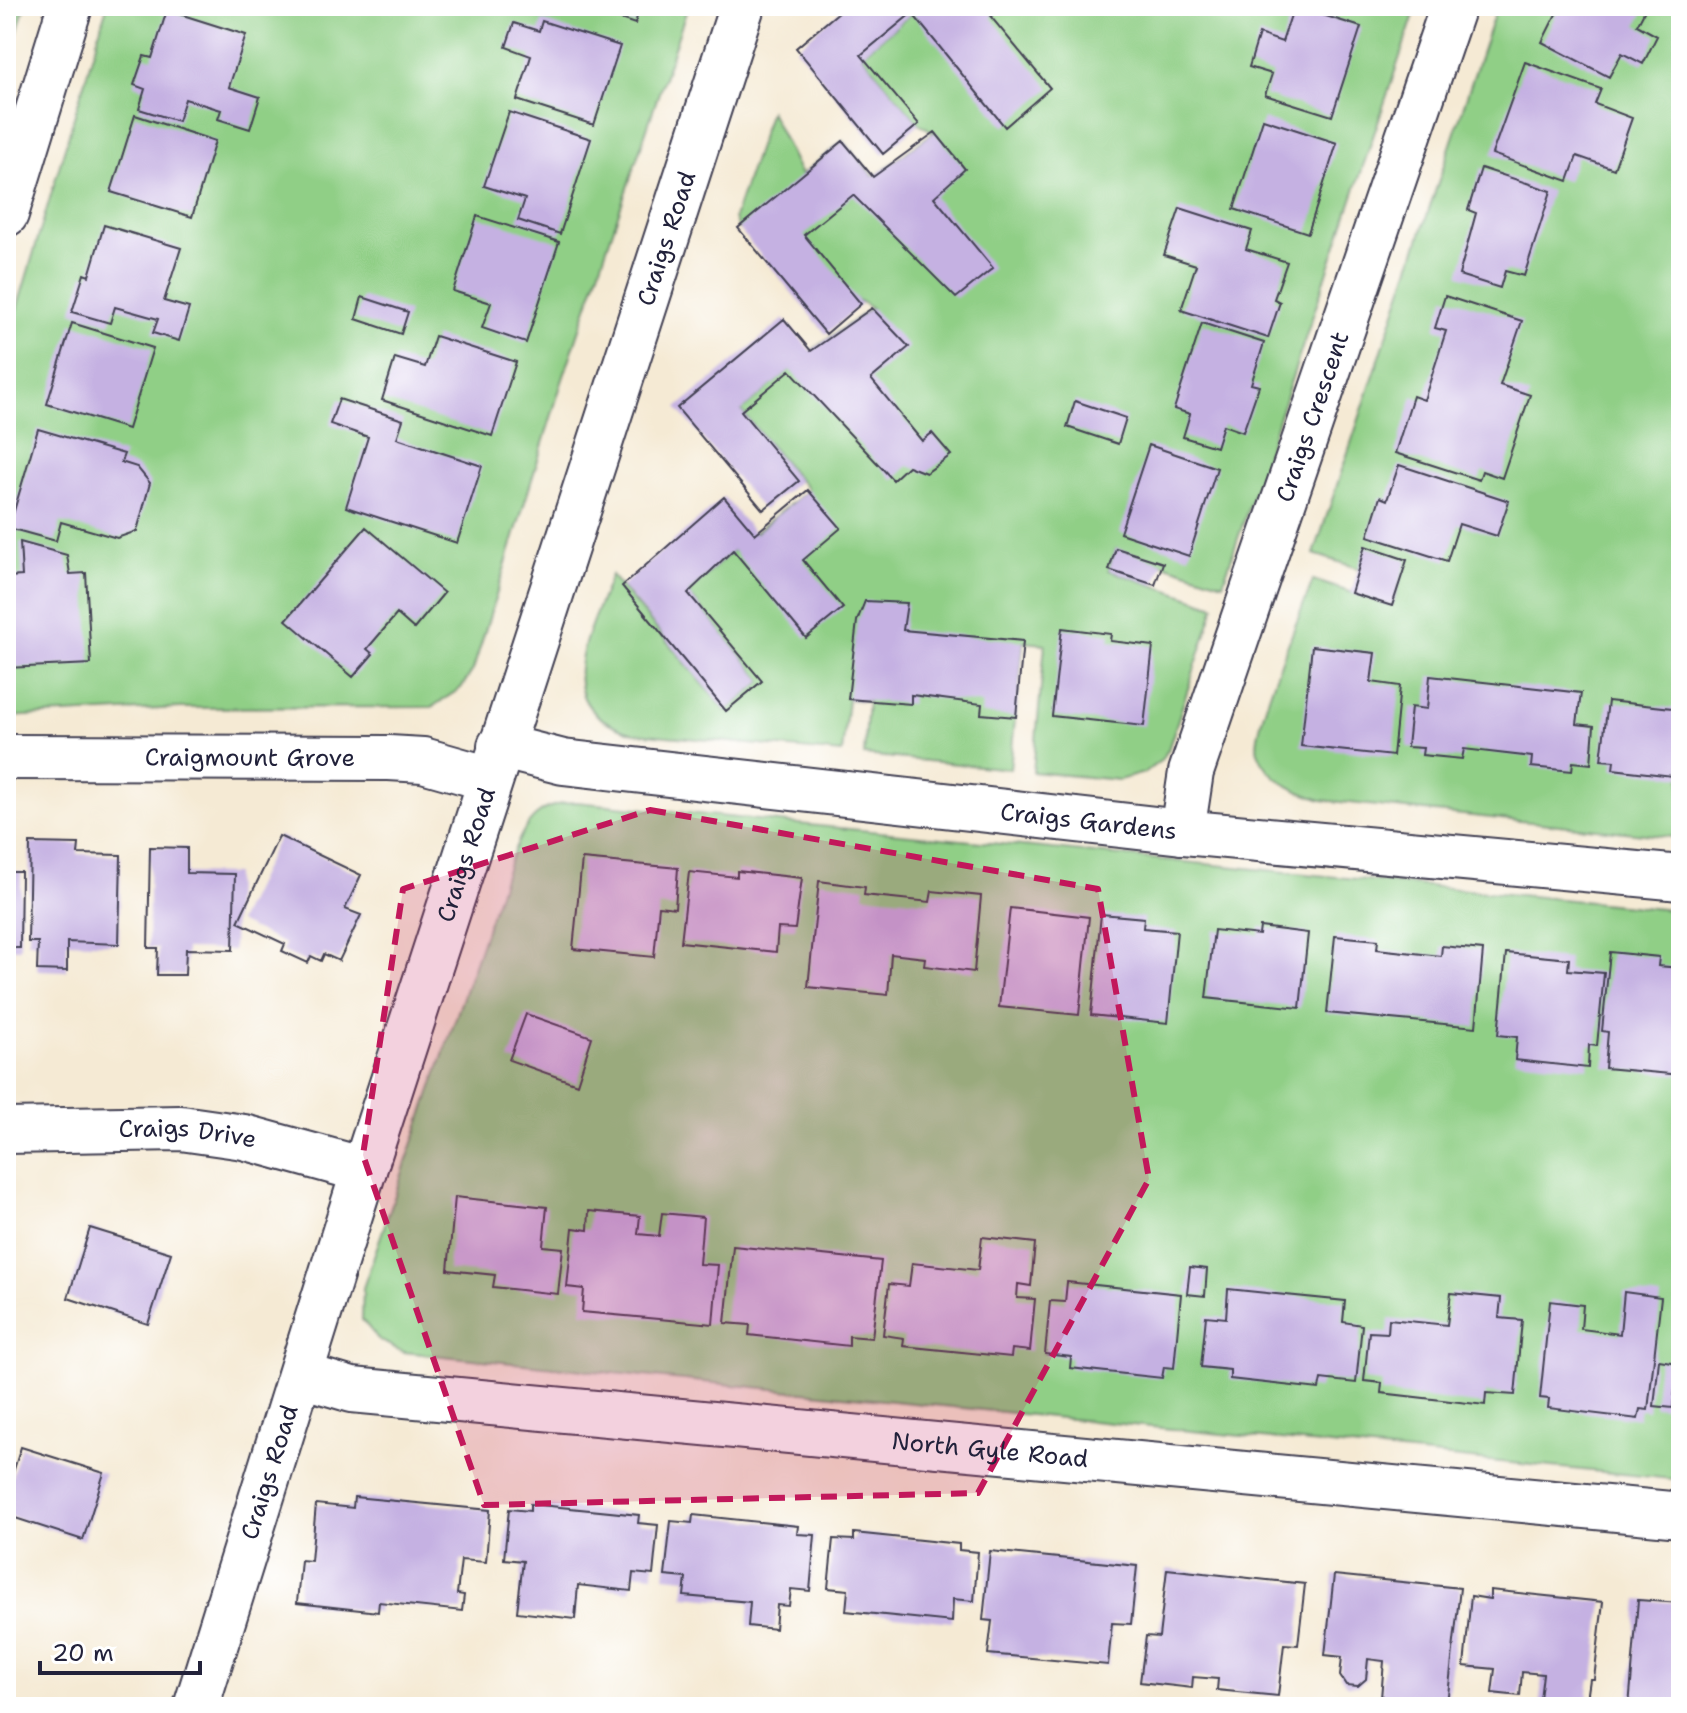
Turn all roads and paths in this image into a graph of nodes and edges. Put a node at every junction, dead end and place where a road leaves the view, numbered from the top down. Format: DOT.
graph roads {
  1 [pos="70,6"];
  2 [pos="742,6"];
  3 [pos="1453,6"];
  4 [pos="6,214"];
  5 [pos="6,757"];
  6 [pos="495,763"];
  7 [pos="1182,832"];
  8 [pos="1681,878"];
  9 [pos="6,1131"];
  10 [pos="364,1170"];
  11 [pos="301,1375"];
  12 [pos="1681,1515"];
  13 [pos="196,1707"];
  1 -- 4 [label="street"];
  2 -- 6 [label="street, Craigs Road"];
  3 -- 7 [label="street, Craigs Crescent"];
  5 -- 6 [label="street, Craigmount Grove"];
  6 -- 7 [label="street, Craigs Gardens"];
  6 -- 10 [label="street, Craigs Road"];
  7 -- 8 [label="street, Craigs Gardens"];
  9 -- 10 [label="street, Craigs Drive"];
  10 -- 11 [label="street, Craigs Road"];
  11 -- 12 [label="street, North Gyle Road"];
  11 -- 13 [label="street, Craigs Road"];
}
